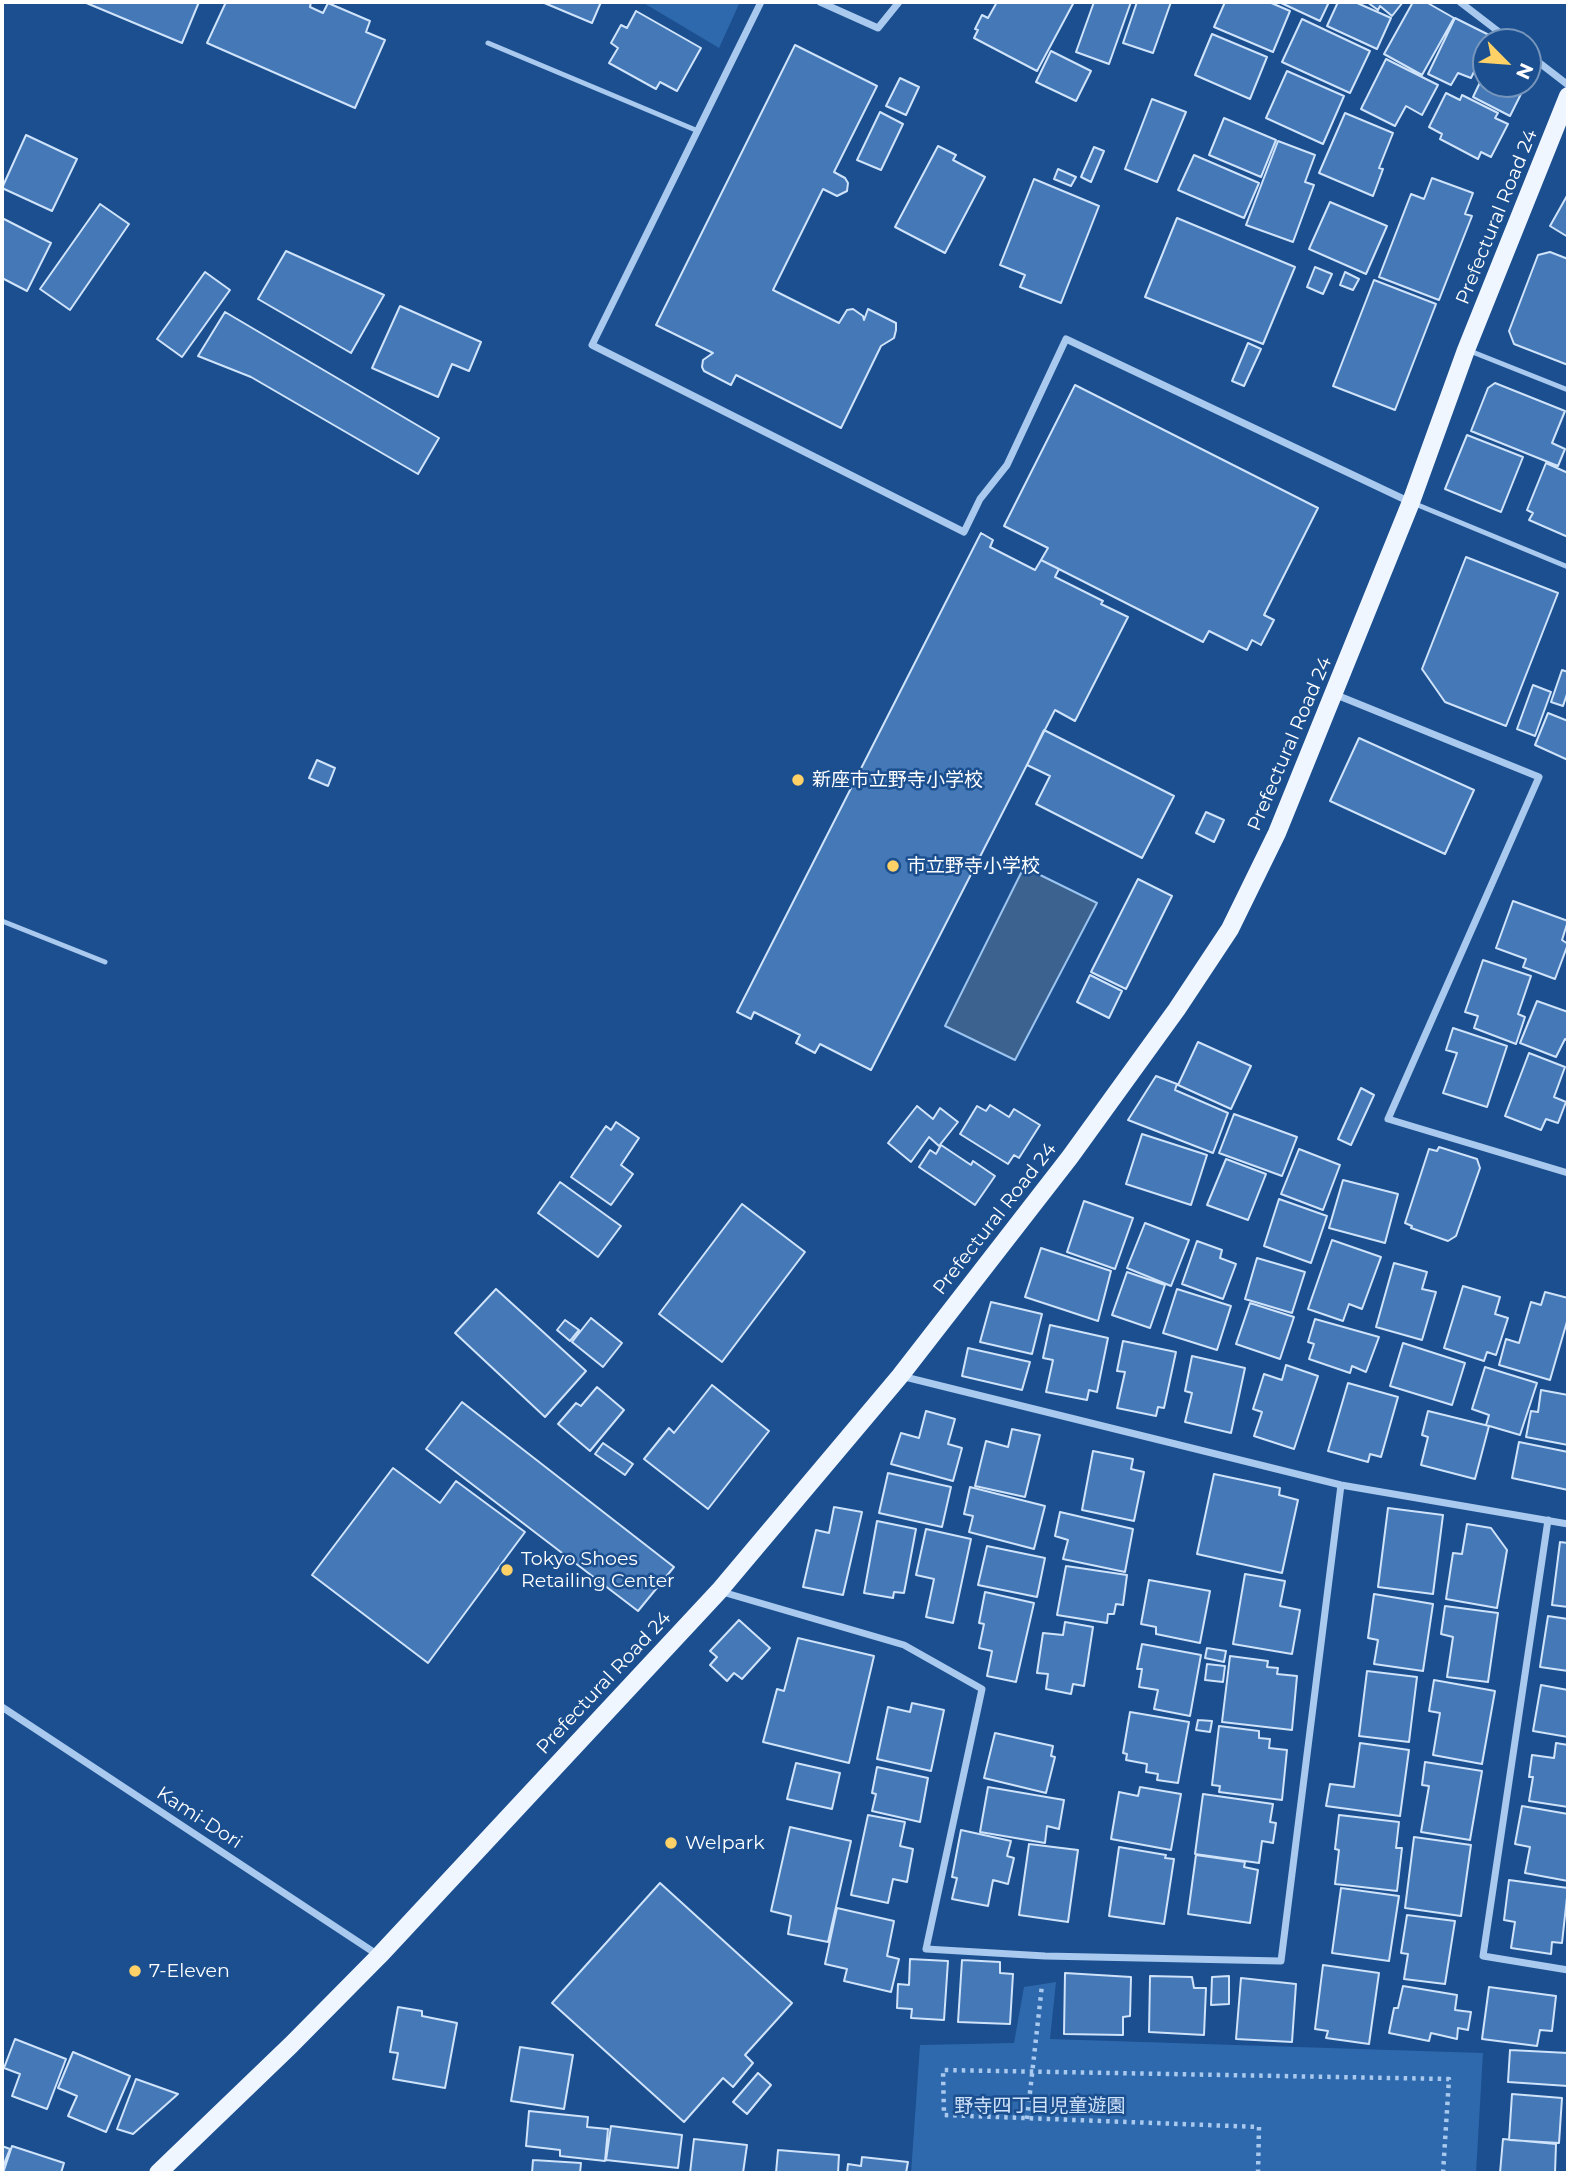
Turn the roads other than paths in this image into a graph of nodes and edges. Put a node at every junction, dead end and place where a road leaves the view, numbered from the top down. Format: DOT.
graph roads {
  1 [pos="761,2"];
  2 [pos="820,2"];
  3 [pos="899,2"];
  4 [pos="1460,2"];
  5 [pos="1494,28"];
  6 [pos="488,43"];
  7 [pos="1542,65"];
  8 [pos="1568,85"];
  9 [pos="1568,96"];
  10 [pos="698,131"];
  11 [pos="1466,349"];
  12 [pos="1568,390"];
  13 [pos="1411,502"];
  14 [pos="1568,567"];
  15 [pos="1334,694"];
  16 [pos="2,921"];
  17 [pos="105,962"];
  18 [pos="1568,1174"];
  19 [pos="900,1376"];
  20 [pos="1341,1485"];
  21 [pos="1548,1520"];
  22 [pos="1568,1524"];
  23 [pos="719,1591"];
  24 [pos="2,1707"];
  25 [pos="379,1956"];
  26 [pos="1568,1970"];
  27 [pos="158,2173"];
  1 -- 10 [label="street"];
  2 -- 3 [label="street"];
  4 -- 5 [label="street"];
  6 -- 10 [label="lane"];
  7 -- 8 [label="street"];
  9 -- 11 [label="main road, Prefectural Road 24"];
  10 -- 13 [label="street"];
  11 -- 12 [label="lane"];
  11 -- 13 [label="main road, Prefectural Road 24"];
  13 -- 14 [label="lane"];
  13 -- 15 [label="main road, Prefectural Road 24"];
  15 -- 18 [label="street"];
  15 -- 19 [label="main road, Prefectural Road 24"];
  16 -- 17 [label="lane"];
  19 -- 20 [label="street"];
  19 -- 23 [label="main road, Prefectural Road 24"];
  20 -- 21 [label="street"];
  20 -- 23 [label="street"];
  21 -- 22 [label="street"];
  21 -- 26 [label="street"];
  23 -- 25 [label="main road, Prefectural Road 24"];
  24 -- 25 [label="street, Kami-Dori"];
  25 -- 27 [label="main road, Prefectural Road 24"];
}
